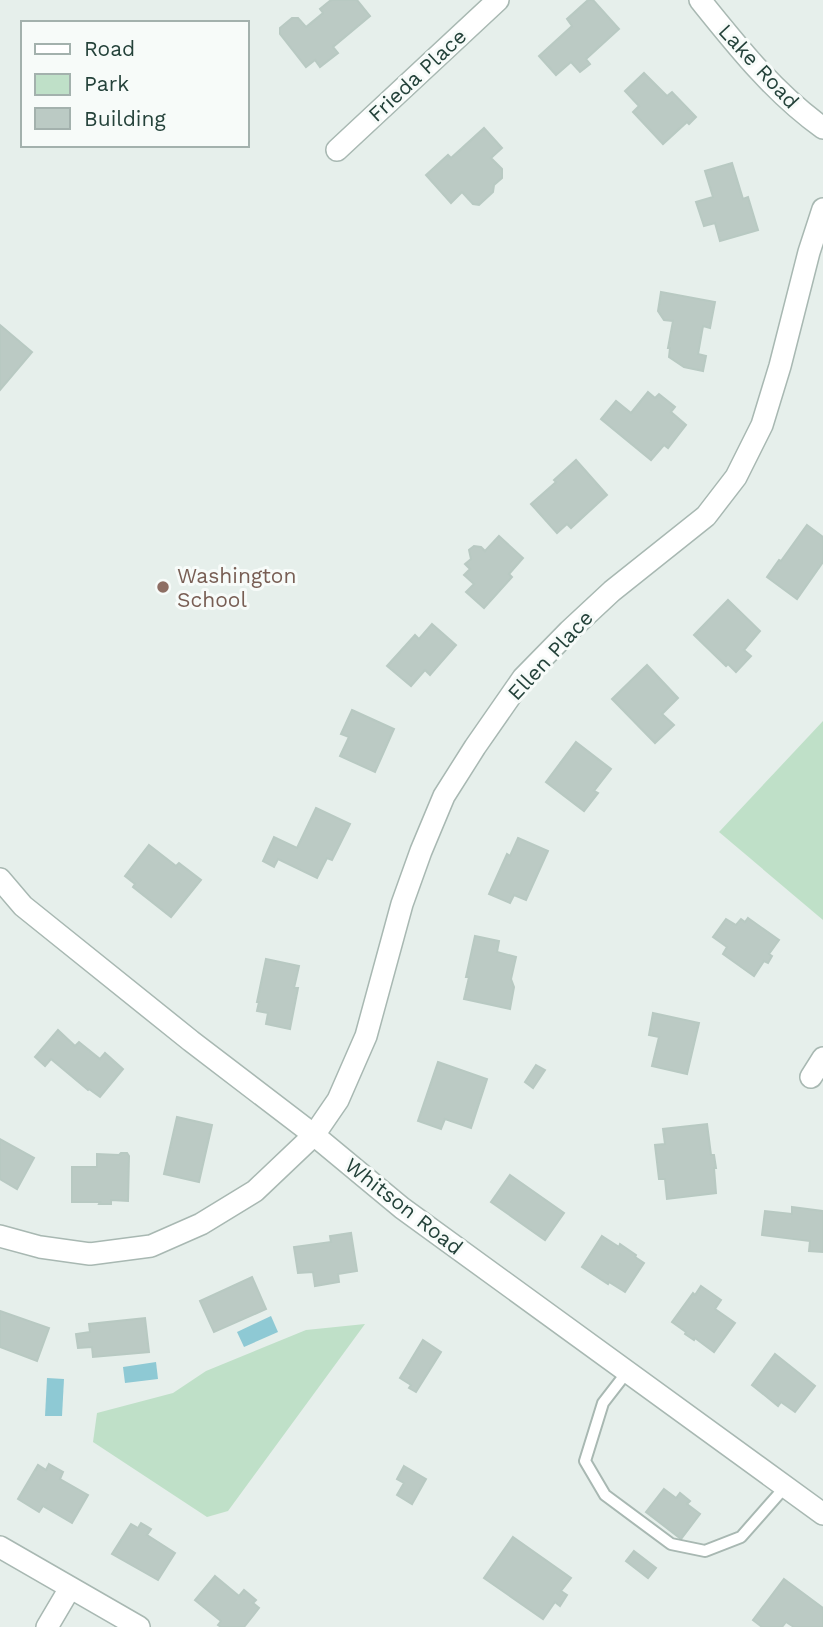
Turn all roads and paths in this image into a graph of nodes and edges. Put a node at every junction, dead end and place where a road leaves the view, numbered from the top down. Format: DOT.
graph roads {
  1 [pos="498,0"];
  2 [pos="706,2"];
  3 [pos="823,128"];
  4 [pos="337,150"];
  5 [pos="823,209"];
  6 [pos="0,879"];
  7 [pos="823,1058"];
  8 [pos="811,1077"];
  9 [pos="314,1135"];
  10 [pos="0,1236"];
  11 [pos="627,1372"];
  12 [pos="785,1487"];
  13 [pos="823,1514"];
  14 [pos="0,1547"];
  15 [pos="70,1588"];
  16 [pos="47,1627"];
  17 [pos="139,1627"];
  1 -- 4 [label="street, Frieda Place"];
  2 -- 3 [label="street, Lake Road"];
  5 -- 9 [label="street, Ellen Place"];
  6 -- 9 [label="street, Whitson Road"];
  7 -- 8 [label="street"];
  9 -- 10 [label="street, Ellen Place"];
  9 -- 11 [label="street, Whitson Road"];
  11 -- 12 [label="street, Whitson Road"];
  11 -- 12 [label="lane"];
  12 -- 13 [label="street, Whitson Road"];
  14 -- 15 [label="street"];
  15 -- 16 [label="street"];
  15 -- 17 [label="street"];
}
